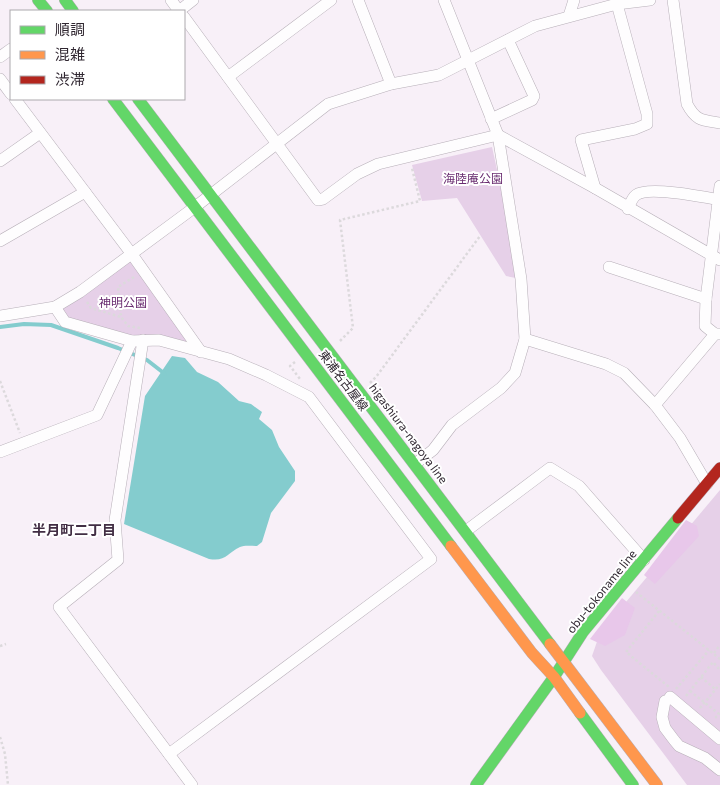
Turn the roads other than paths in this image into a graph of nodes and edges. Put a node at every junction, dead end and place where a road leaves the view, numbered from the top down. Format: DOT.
graph roads {
  1 [pos="38,0"];
  2 [pos="193,0"];
  3 [pos="331,0"];
  4 [pos="358,0"];
  5 [pos="444,0"];
  6 [pos="574,0"];
  7 [pos="650,0"];
  8 [pos="673,0"];
  9 [pos="617,4"];
  10 [pos="46,10"];
  11 [pos="180,10"];
  12 [pos="569,16"];
  13 [pos="185,18"];
  14 [pos="508,40"];
  15 [pos="468,59"];
  16 [pos="228,77"];
  17 [pos="0,79"];
  18 [pos="391,84"];
  19 [pos="10,93"];
  20 [pos="16,100"];
  21 [pos="114,100"];
  22 [pos="139,100"];
  23 [pos="491,119"];
  24 [pos="720,123"];
  25 [pos="40,133"];
  26 [pos="498,135"];
  27 [pos="277,144"];
  28 [pos="0,161"];
  29 [pos="720,186"];
  30 [pos="595,188"];
  31 [pos="85,192"];
  32 [pos="210,195"];
  33 [pos="719,200"];
  34 [pos="195,207"];
  35 [pos="628,209"];
  36 [pos="0,241"];
  37 [pos="131,253"];
  38 [pos="716,258"];
  39 [pos="609,267"];
  40 [pos="706,299"];
  41 [pos="55,306"];
  42 [pos="0,316"];
  43 [pos="718,334"];
  44 [pos="140,337"];
  45 [pos="525,339"];
  46 [pos="201,352"];
  47 [pos="655,405"];
  48 [pos="0,452"];
  49 [pos="415,464"];
  50 [pos="720,468"];
  51 [pos="707,484"];
  52 [pos="466,531"];
  53 [pos="644,560"];
  54 [pos="564,661"];
  55 [pos="554,678"];
  56 [pos="720,739"];
  57 [pos="169,754"];
  58 [pos="720,770"];
  59 [pos="192,785"];
  60 [pos="476,785"];
  61 [pos="633,785"];
  62 [pos="657,785"];
  1 -- 10 [label="main road"];
  2 -- 11 [label="street"];
  3 -- 16 [label="street"];
  4 -- 18 [label="street"];
  5 -- 15 [label="street"];
  6 -- 12 [label="street"];
  7 -- 9 [label="street"];
  8 -- 24 [label="street"];
  9 -- 12 [label="street"];
  9 -- 30 [label="street"];
  12 -- 14 [label="street"];
  13 -- 16 [label="street"];
  14 -- 15 [label="street"];
  14 -- 23 [label="street"];
  15 -- 18 [label="street"];
  15 -- 23 [label="street"];
  16 -- 27 [label="street"];
  17 -- 19 [label="street"];
  18 -- 27 [label="street"];
  20 -- 25 [label="street"];
  21 -- 34 [label="main road, 東浦名古屋線"];
  22 -- 32 [label="main road, higashiura-nagoya line"];
  23 -- 26 [label="street"];
  25 -- 28 [label="street"];
  25 -- 31 [label="street"];
  26 -- 27 [label="street"];
  26 -- 30 [label="street"];
  26 -- 45 [label="street"];
  27 -- 32 [label="street"];
  29 -- 33 [label="street"];
  30 -- 35 [label="street"];
  31 -- 36 [label="street"];
  31 -- 37 [label="street"];
  32 -- 34 [label="street"];
  32 -- 49 [label="main road, higashiura-nagoya line"];
  33 -- 35 [label="street"];
  33 -- 38 [label="street"];
  34 -- 37 [label="street"];
  34 -- 55 [label="main road, 東浦名古屋線"];
  35 -- 38 [label="street"];
  37 -- 41 [label="street"];
  37 -- 46 [label="street"];
  38 -- 40 [label="street"];
  39 -- 40 [label="street"];
  40 -- 43 [label="street"];
  41 -- 42 [label="street"];
  41 -- 44 [label="street"];
  43 -- 47 [label="street"];
  44 -- 46 [label="street"];
  44 -- 48 [label="street"];
  44 -- 57 [label="street"];
  45 -- 47 [label="street"];
  45 -- 49 [label="street"];
  46 -- 57 [label="street"];
  47 -- 51 [label="street"];
  49 -- 52 [label="main road, higashiura-nagoya line"];
  50 -- 51 [label="main road, obu-tokoname line"];
  51 -- 53 [label="main road, obu-tokoname line"];
  52 -- 53 [label="street"];
  52 -- 54 [label="main road, higashiura-nagoya line"];
  53 -- 54 [label="main road, obu-tokoname line"];
  54 -- 55 [label="main road, obu-tokoname line"];
  54 -- 62 [label="main road, higashiura-nagoya line"];
  55 -- 60 [label="main road, obu-tokoname line"];
  55 -- 61 [label="main road"];
  56 -- 58 [label="street"];
  57 -- 59 [label="street"];
}
